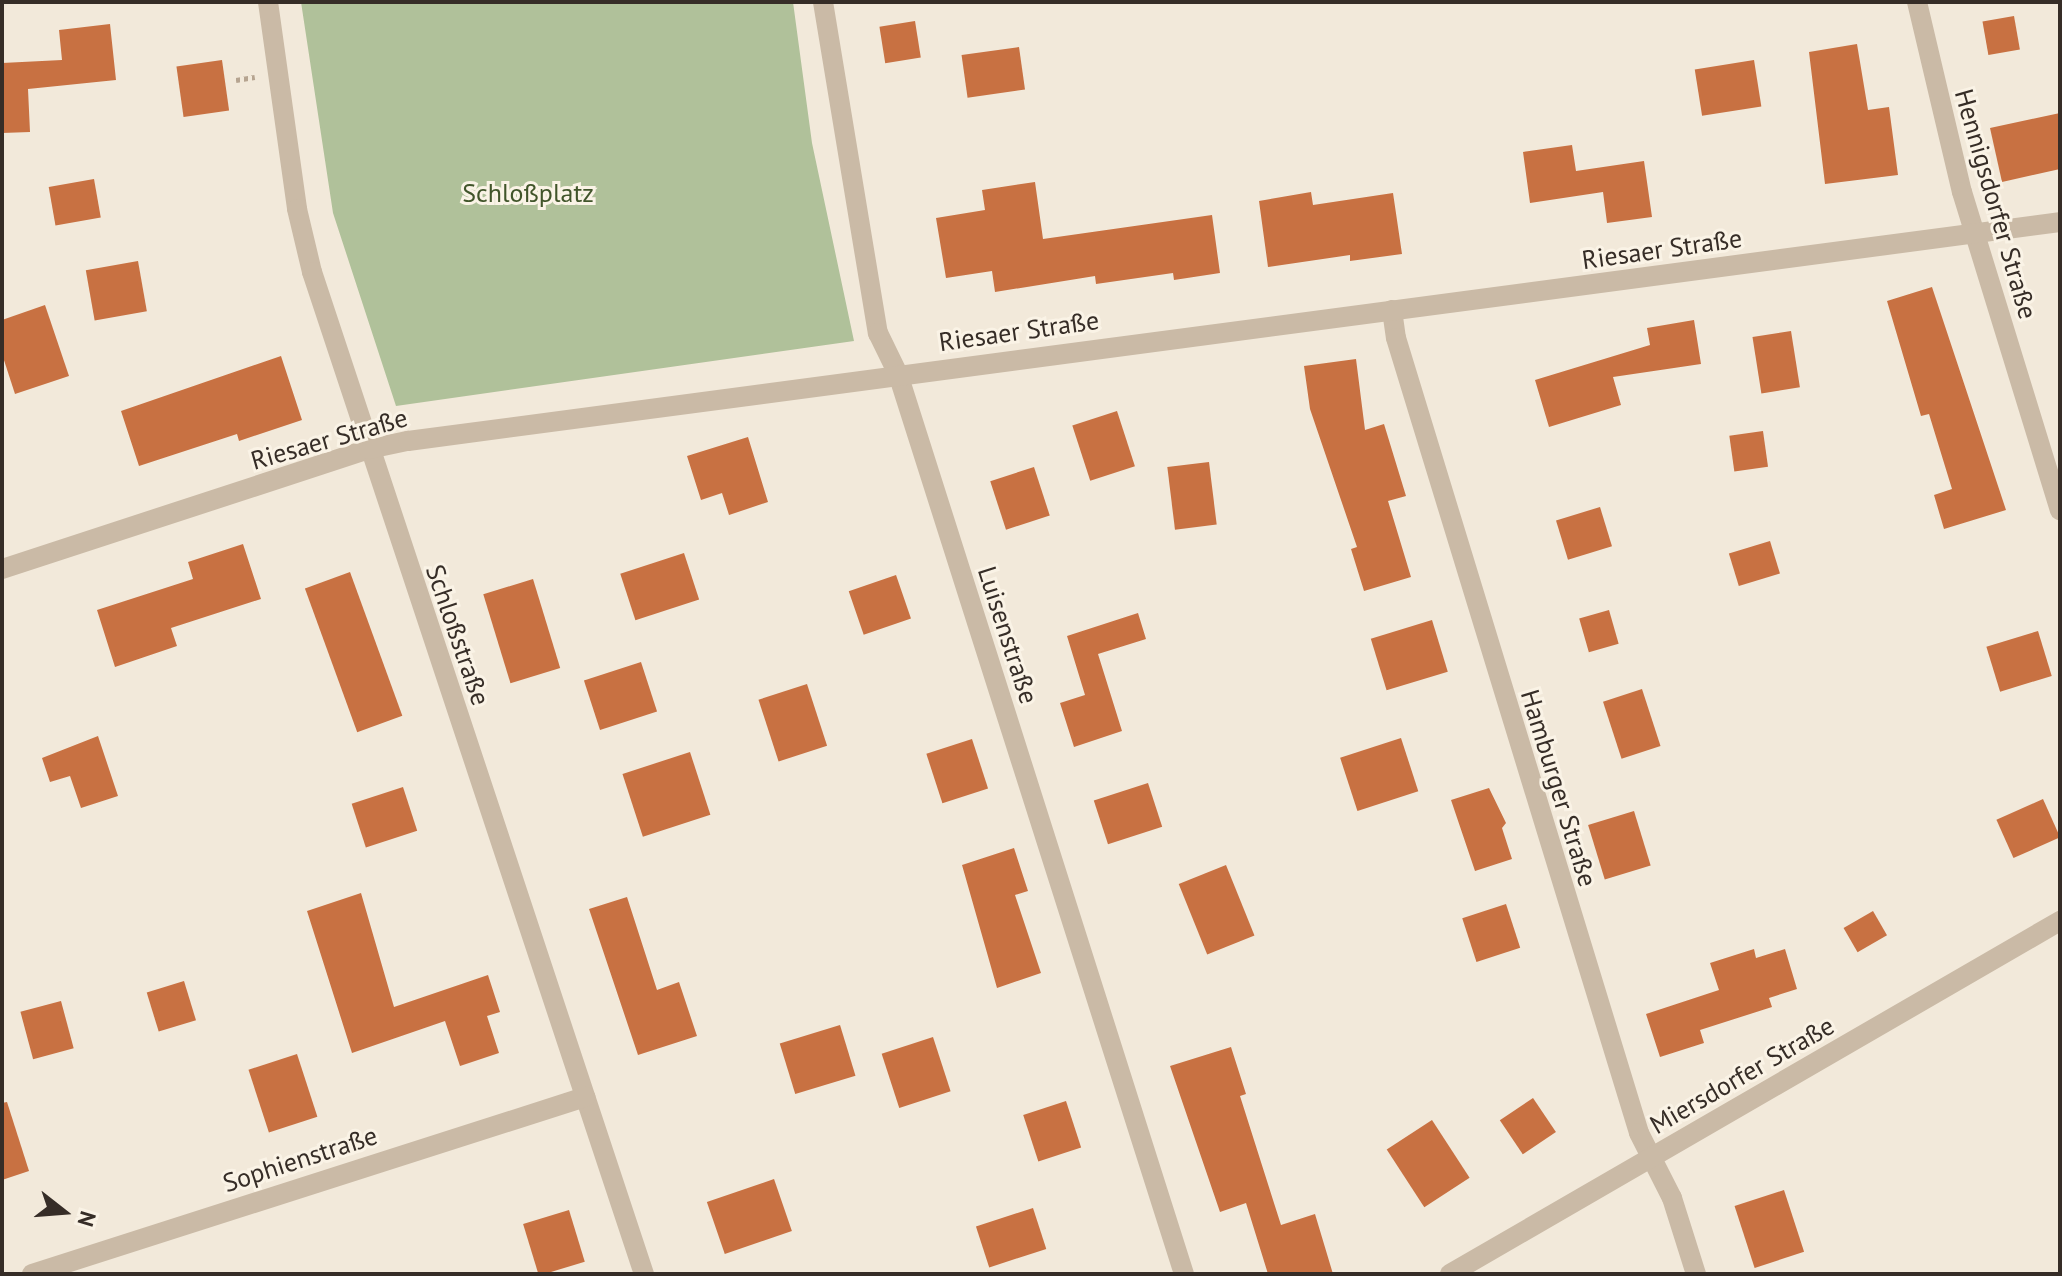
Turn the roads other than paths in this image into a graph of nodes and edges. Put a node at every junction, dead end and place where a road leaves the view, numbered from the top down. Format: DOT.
graph roads {
  1 [pos="268,2"];
  2 [pos="823,2"];
  3 [pos="1917,2"];
  4 [pos="2060,222"];
  5 [pos="1975,234"];
  6 [pos="1392,310"];
  7 [pos="898,374"];
  8 [pos="369,449"];
  9 [pos="2060,510"];
  10 [pos="2,569"];
  11 [pos="2060,921"];
  12 [pos="585,1097"];
  13 [pos="1652,1158"];
  14 [pos="32,1274"];
  15 [pos="644,1274"];
  16 [pos="1184,1274"];
  17 [pos="1450,1274"];
  18 [pos="1696,1274"];
  1 -- 8 [label="street, Schloßstraße"];
  2 -- 7 [label="street, Luisenstraße"];
  3 -- 5 [label="street, Hennigsdorfer Straße"];
  4 -- 5 [label="street, Riesaer Straße"];
  5 -- 6 [label="street, Riesaer Straße"];
  5 -- 9 [label="street, Hennigsdorfer Straße"];
  6 -- 7 [label="street, Riesaer Straße"];
  6 -- 13 [label="street, Hamburger Straße"];
  7 -- 8 [label="street, Riesaer Straße"];
  7 -- 16 [label="street, Luisenstraße"];
  8 -- 10 [label="street, Riesaer Straße"];
  8 -- 12 [label="street, Schloßstraße"];
  11 -- 13 [label="street, Miersdorfer Straße"];
  12 -- 14 [label="street, Sophienstraße"];
  12 -- 15 [label="street, Schloßstraße"];
  13 -- 17 [label="street, Miersdorfer Straße"];
  13 -- 18 [label="street, Hamburger Straße"];
}
